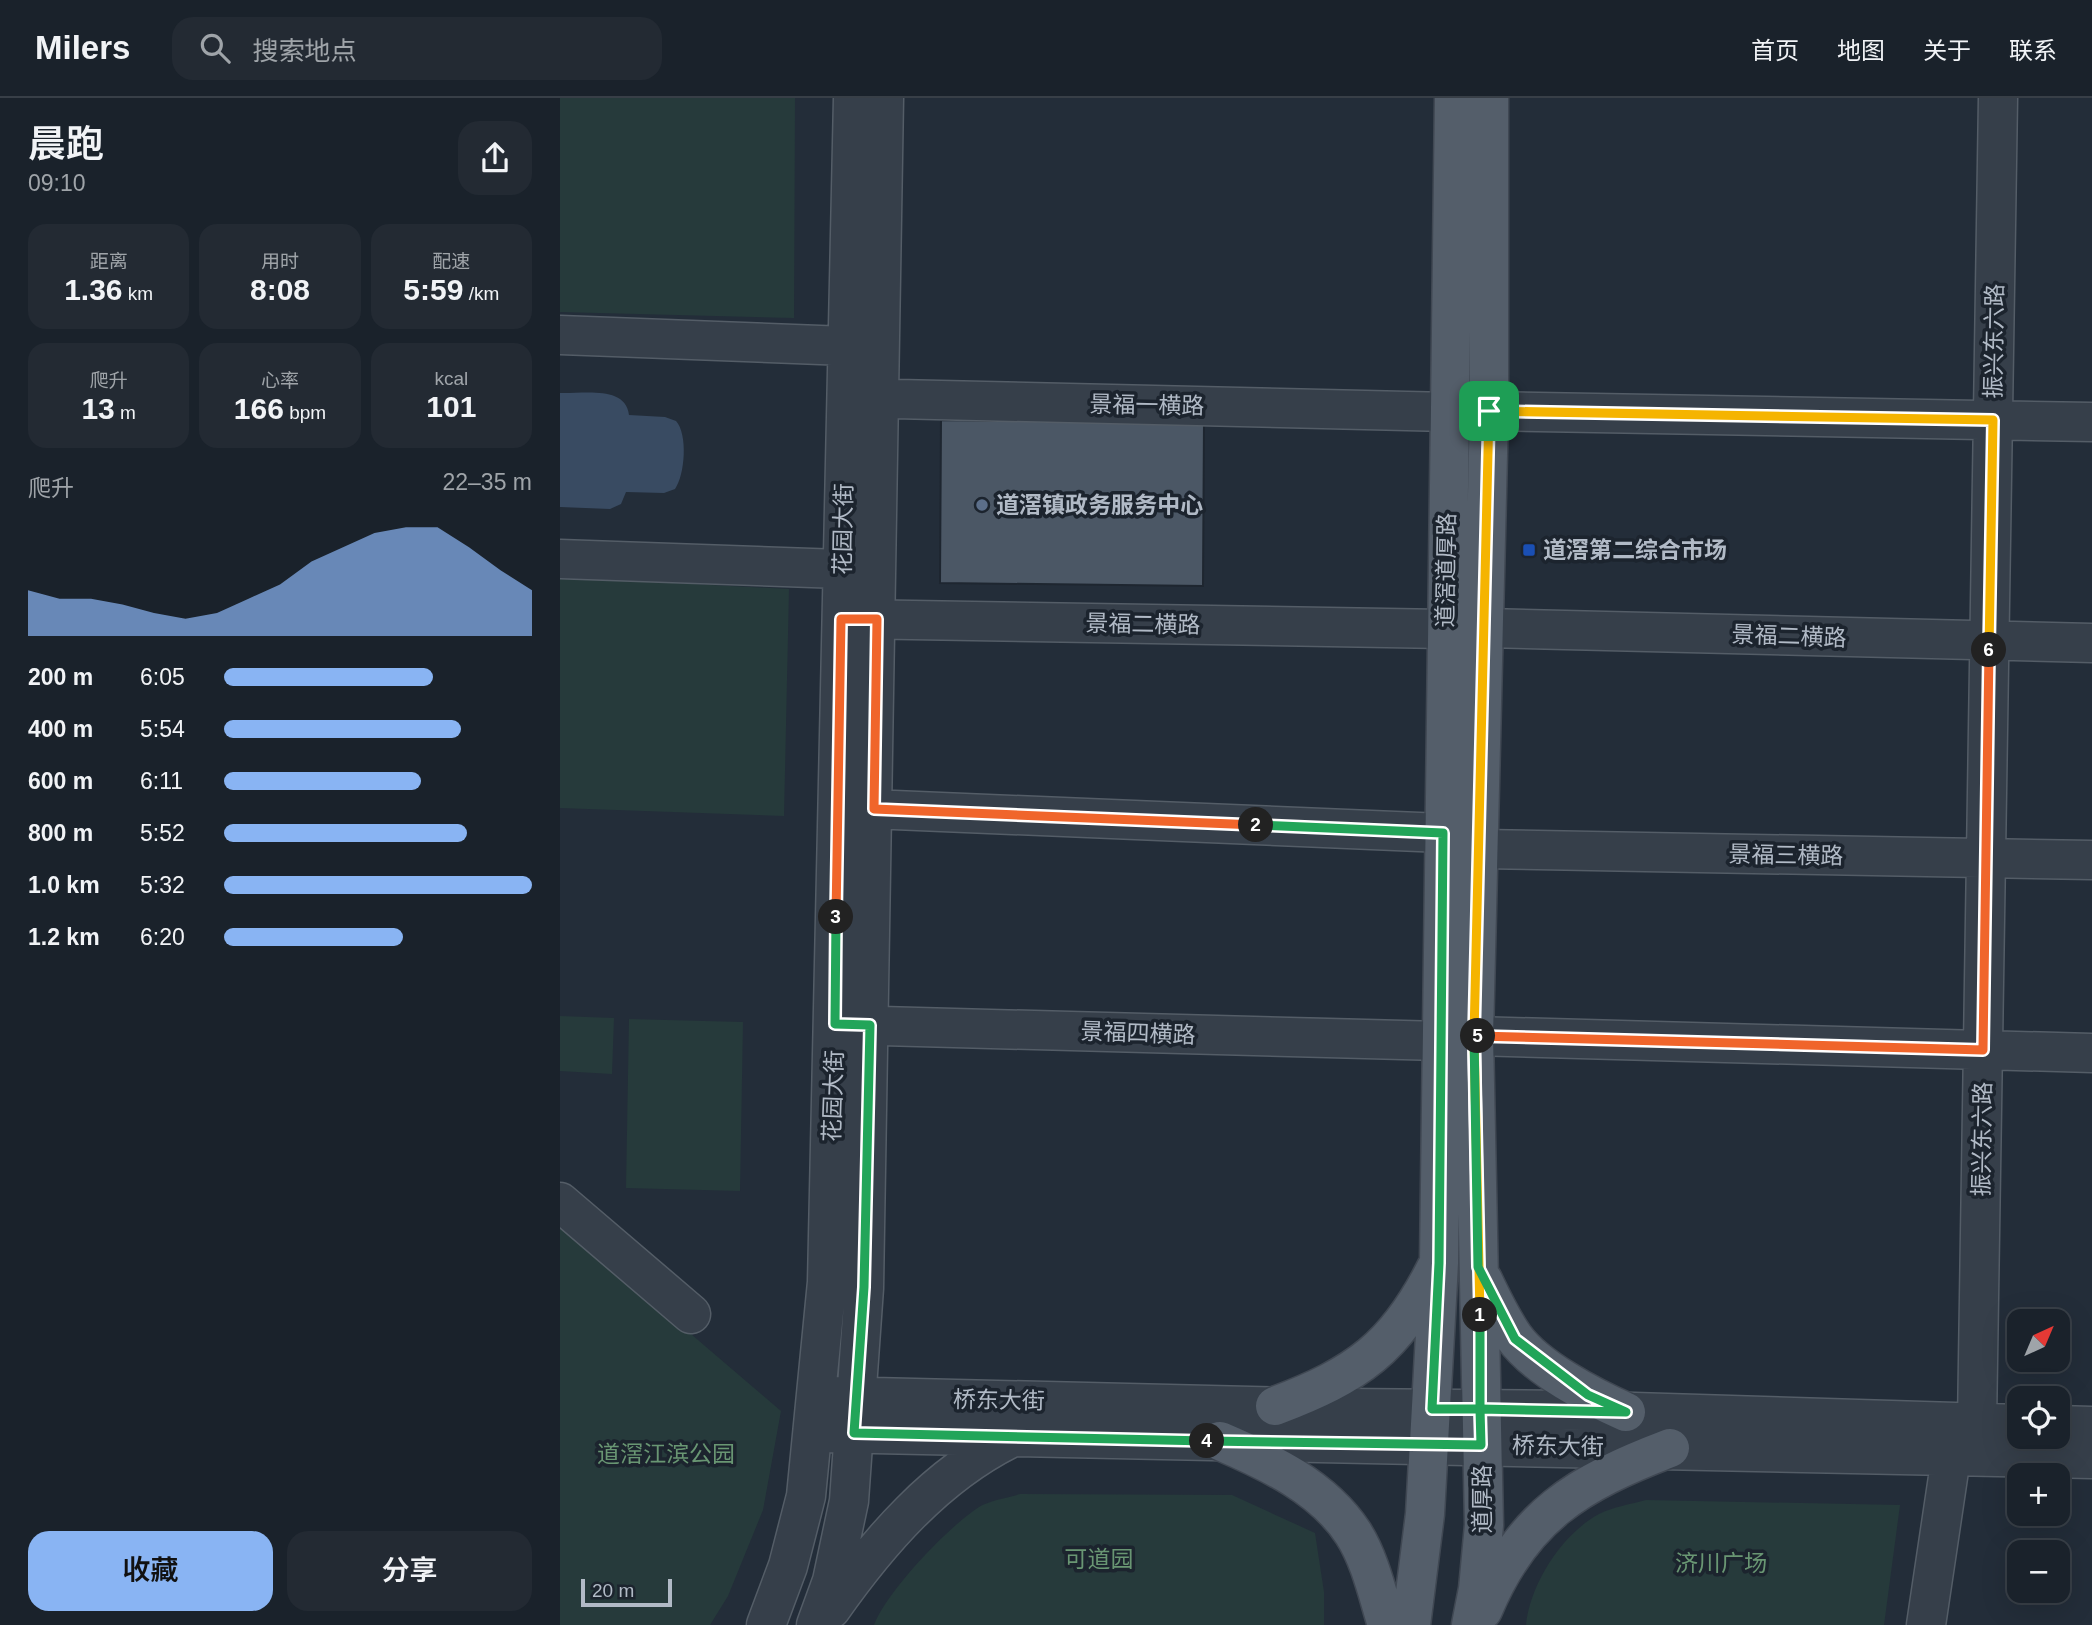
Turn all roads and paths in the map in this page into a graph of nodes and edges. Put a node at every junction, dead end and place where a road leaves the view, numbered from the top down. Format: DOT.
graph roads {
  1 [pos="853,98"];
  2 [pos="884,98"];
  3 [pos="1454,98"];
  4 [pos="1489,98"];
  5 [pos="1998,98"];
  6 [pos="560,335"];
  7 [pos="864,347"];
  8 [pos="862,398"];
  9 [pos="1489,411"];
  10 [pos="1450,412"];
  11 [pos="1993,420"];
  12 [pos="2092,422"];
  13 [pos="560,559"];
  14 [pos="860,570"];
  15 [pos="859,619"];
  16 [pos="1486,628"];
  17 [pos="1444,629"];
  18 [pos="1989,642"];
  19 [pos="2092,643"];
  20 [pos="856,808"];
  21 [pos="1443,833"];
  22 [pos="1480,849"];
  23 [pos="1986,858"];
  24 [pos="2092,860"];
  25 [pos="852,1025"];
  26 [pos="1457,1039"];
  27 [pos="1983,1050"];
  28 [pos="2092,1053"];
  29 [pos="560,1202"];
  30 [pos="1439,1263"];
  31 [pos="1478,1267"];
  32 [pos="691,1314"];
  33 [pos="817,1395"];
  34 [pos="1275,1406"];
  35 [pos="1626,1412"];
  36 [pos="855,1415"];
  37 [pos="2070,1425"];
  38 [pos="2007,1426"];
  39 [pos="2092,1426"];
  40 [pos="1431,1427"];
  41 [pos="1481,1427"];
  42 [pos="813,1432"];
  43 [pos="1960,1435"];
  44 [pos="1013,1437"];
  45 [pos="1220,1441"];
  46 [pos="1670,1448"];
  47 [pos="2092,1459"];
  48 [pos="766,1625"];
  49 [pos="818,1625"];
  50 [pos="1387,1625"];
  51 [pos="1411,1625"];
  52 [pos="1474,1625"];
  53 [pos="1926,1625"];
  1 -- 7 [label="street, 花园大街"];
  2 -- 7 [label="street, 花园大街"];
  3 -- 10 [label="main road, 道滘道厚路"];
  4 -- 9 [label="main road, 道滘道厚路"];
  5 -- 11 [label="street, 振兴东六路"];
  6 -- 7 [label="street"];
  7 -- 8 [label="street, 花园大街"];
  8 -- 10 [label="street, 景福一横路"];
  8 -- 14 [label="street, 花园大街"];
  9 -- 11 [label="street"];
  9 -- 16 [label="main road, 道滘道厚路"];
  10 -- 17 [label="main road, 道滘道厚路"];
  11 -- 12 [label="street"];
  11 -- 18 [label="street, 振兴东六路"];
  13 -- 14 [label="street"];
  14 -- 15 [label="street, 花园大街"];
  15 -- 17 [label="street, 景福二横路"];
  15 -- 20 [label="street, 花园大街"];
  16 -- 18 [label="street, 景福二横路"];
  16 -- 22 [label="main road, 道滘道厚路"];
  17 -- 21 [label="main road, 道滘道厚路"];
  18 -- 19 [label="street, 景福二横路"];
  18 -- 23 [label="street, 振兴东六路"];
  20 -- 21 [label="street"];
  20 -- 25 [label="street, 花园大街"];
  21 -- 26 [label="main road, 道滘道厚路"];
  22 -- 23 [label="street, 景福三横路"];
  22 -- 26 [label="main road, 道滘道厚路"];
  23 -- 24 [label="street, 景福三横路"];
  23 -- 27 [label="street, 振兴东六路"];
  25 -- 26 [label="street, 景福四横路"];
  25 -- 33 [label="street, 花园大街"];
  25 -- 36 [label="street, 花园大街"];
  26 -- 27 [label="street, 景福四横路"];
  26 -- 30 [label="main road"];
  26 -- 31 [label="main road, 道厚路"];
  27 -- 28 [label="street, 景福四横路"];
  27 -- 43 [label="street, 振兴东六路"];
  29 -- 32 [label="street"];
  30 -- 34 [label="main road"];
  30 -- 40 [label="main road"];
  31 -- 35 [label="main road"];
  31 -- 41 [label="main road, 道厚路"];
  33 -- 36 [label="street, 桥东大街"];
  33 -- 42 [label="street, 花园大街"];
  34 -- 36 [label="street, 桥东大街"];
  34 -- 40 [label="street, 桥东大街"];
  35 -- 41 [label="street, 桥东大街"];
  35 -- 43 [label="street, 桥东大街"];
  36 -- 42 [label="street, 桥东大街"];
  36 -- 44 [label="street, 桥东大街"];
  36 -- 49 [label="street, 花园大街"];
  37 -- 39 [label="street"];
  38 -- 43 [label="street, 桥东大街"];
  40 -- 41 [label="street, 桥东大街"];
  40 -- 45 [label="street, 桥东大街"];
  40 -- 51 [label="main road"];
  41 -- 46 [label="street, 桥东大街"];
  41 -- 52 [label="main road, 道厚路"];
  42 -- 48 [label="street, 花园大街"];
  43 -- 46 [label="street, 桥东大街"];
  43 -- 47 [label="street, 桥东大街"];
  43 -- 53 [label="street, 振兴东六路"];
  44 -- 45 [label="street, 桥东大街"];
  44 -- 49 [label="street"];
  45 -- 50 [label="main road"];
  46 -- 52 [label="main road"];
}
